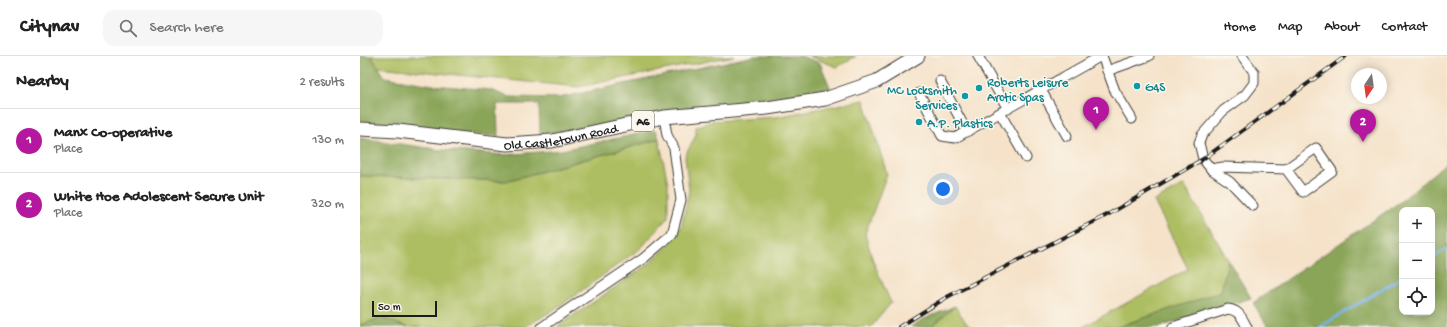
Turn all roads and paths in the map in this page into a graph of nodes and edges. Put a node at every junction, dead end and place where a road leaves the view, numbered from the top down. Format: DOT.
graph roads {
  1 [pos="918,56"];
  2 [pos="978,56"];
  3 [pos="1102,56"];
  4 [pos="1149,56"];
  5 [pos="1242,56"];
  6 [pos="1107,71"];
  7 [pos="940,81"];
  8 [pos="1042,90"];
  9 [pos="919,93"];
  10 [pos="1004,111"];
  11 [pos="664,118"];
  12 [pos="1132,119"];
  13 [pos="360,129"];
  14 [pos="967,132"];
  15 [pos="1067,136"];
  16 [pos="1026,158"];
  17 [pos="1211,169"];
  18 [pos="1286,169"];
  19 [pos="1253,206"];
  20 [pos="542,327"];
  21 [pos="1173,327"];
  22 [pos="1247,327"];
  1 -- 11 [label="highway, Old Castletown Road / A6"];
  2 -- 10 [label="lane"];
  3 -- 6 [label="lane"];
  3 -- 8 [label="lane"];
  4 -- 6 [label="lane"];
  5 -- 17 [label="lane"];
  6 -- 12 [label="lane"];
  7 -- 14 [label="lane"];
  8 -- 10 [label="lane"];
  8 -- 15 [label="lane"];
  9 -- 14 [label="lane"];
  10 -- 14 [label="lane"];
  10 -- 16 [label="lane"];
  11 -- 13 [label="highway, Old Castletown Road / A6"];
  11 -- 20 [label="lane"];
  17 -- 18 [label="lane"];
  17 -- 19 [label="lane"];
  18 -- 18 [label="lane"];
  21 -- 22 [label="lane"];
}
